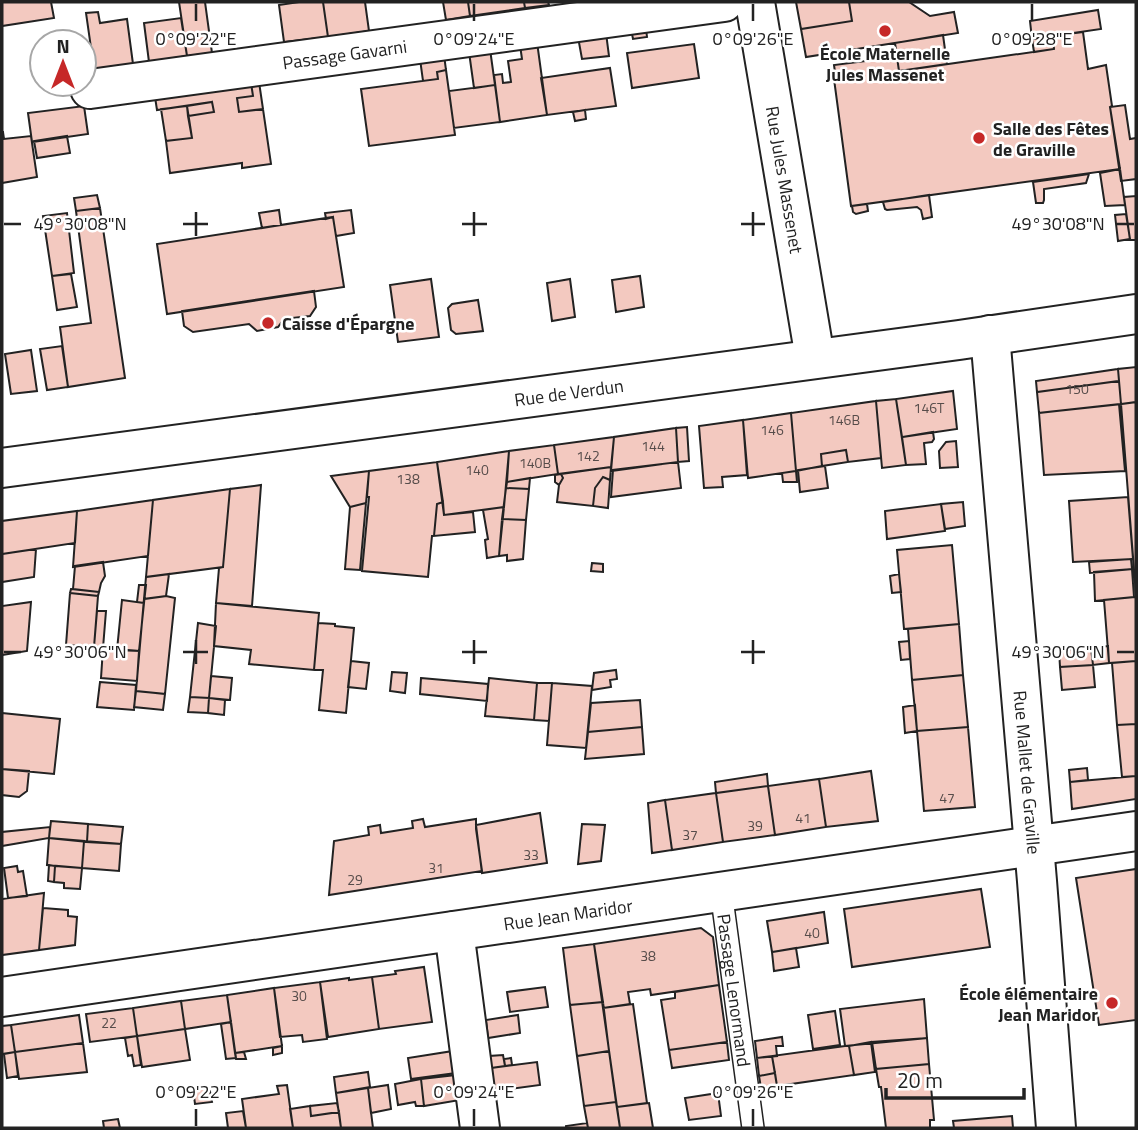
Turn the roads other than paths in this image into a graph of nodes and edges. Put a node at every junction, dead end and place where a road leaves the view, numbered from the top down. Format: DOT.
graph roads {
  1 [pos="724,2"];
  2 [pos="755,2"];
  3 [pos="98,88"];
  4 [pos="1136,314"];
  5 [pos="990,335"];
  6 [pos="815,358"];
  7 [pos="2,468"];
  8 [pos="1136,831"];
  9 [pos="1033,845"];
  10 [pos="721,891"];
  11 [pos="454,931"];
  12 [pos="2,997"];
  13 [pos="480,1128"];
  14 [pos="753,1128"];
  15 [pos="1056,1128"];
  1 -- 3 [label="street, Passage Gavarni"];
  2 -- 6 [label="street, Rue Jules Massenet"];
  4 -- 5 [label="street, Rue de Verdun"];
  5 -- 6 [label="street, Rue de Verdun"];
  5 -- 9 [label="street, Rue Mallet de Graville"];
  6 -- 7 [label="street, Rue de Verdun"];
  8 -- 9 [label="street, Rue Jean Maridor"];
  9 -- 10 [label="street, Rue Jean Maridor"];
  9 -- 15 [label="street, Rue Mallet de Graville"];
  10 -- 11 [label="street, Rue Jean Maridor"];
  10 -- 14 [label="lane, Passage Lenormand"];
  11 -- 12 [label="street, Rue Jean Maridor"];
  11 -- 13 [label="street"];
}
